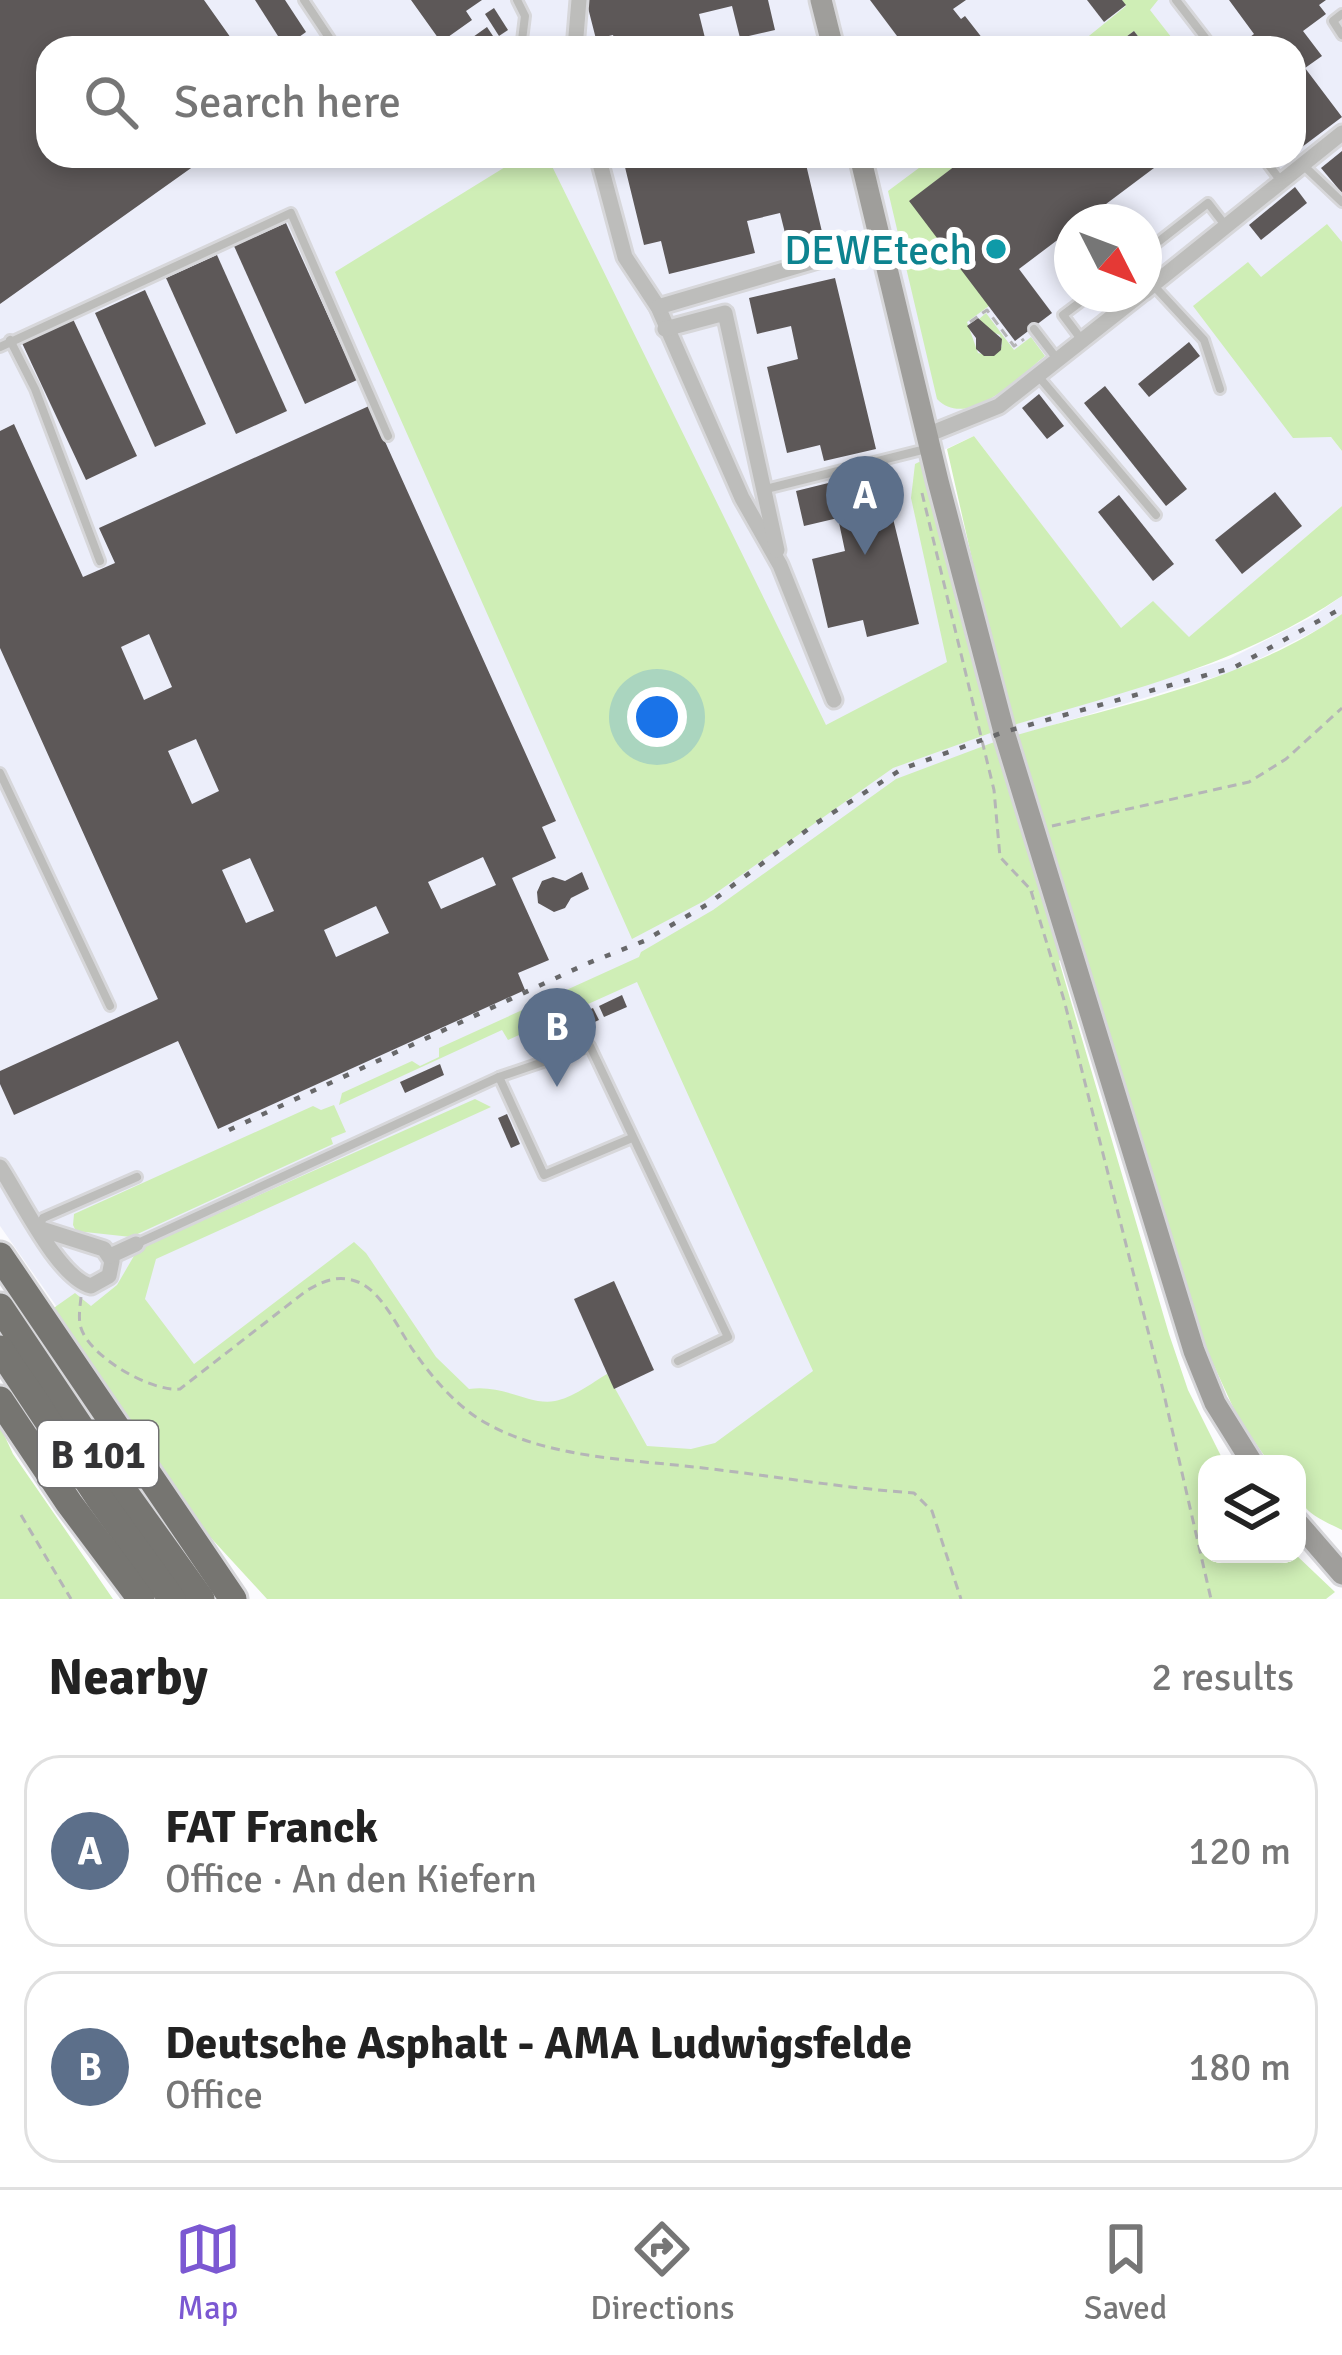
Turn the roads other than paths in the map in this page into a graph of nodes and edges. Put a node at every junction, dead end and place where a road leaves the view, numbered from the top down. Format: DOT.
graph roads {
  1 [pos="304,0"];
  2 [pos="517,0"];
  3 [pos="579,0"];
  4 [pos="821,0"];
  5 [pos="1176,0"];
  6 [pos="1342,14"];
  7 [pos="1342,35"];
  8 [pos="328,36"];
  9 [pos="522,36"];
  10 [pos="576,36"];
  11 [pos="825,36"];
  12 [pos="1204,36"];
  13 [pos="1342,133"];
  14 [pos="1306,161"];
  15 [pos="601,168"];
  16 [pos="863,168"];
  17 [pos="1271,168"];
  18 [pos="1297,168"];
  19 [pos="1306,168"];
  20 [pos="1281,181"];
  21 [pos="1342,202"];
  22 [pos="1226,226"];
  23 [pos="1162,239"];
  24 [pos="881,243"];
  25 [pos="835,255"];
  26 [pos="1162,277"];
  27 [pos="1162,304"];
  28 [pos="658,307"];
  29 [pos="1068,312"];
  30 [pos="1119,312"];
  31 [pos="665,329"];
  32 [pos="1035,330"];
  33 [pos="10,340"];
  34 [pos="1083,341"];
  35 [pos="0,347"];
  36 [pos="1058,361"];
  37 [pos="1039,376"];
  38 [pos="1220,389"];
  39 [pos="388,436"];
  40 [pos="929,441"];
  41 [pos="764,490"];
  42 [pos="742,498"];
  43 [pos="1156,515"];
  44 [pos="100,561"];
  45 [pos="779,565"];
  46 [pos="834,700"];
  47 [pos="0,773"];
  48 [pos="110,1006"];
  49 [pos="499,1077"];
  50 [pos="632,1138"];
  51 [pos="0,1167"];
  52 [pos="137,1177"];
  53 [pos="38,1228"];
  54 [pos="82,1240"];
  55 [pos="136,1244"];
  56 [pos="0,1256"];
  57 [pos="110,1256"];
  58 [pos="64,1264"];
  59 [pos="0,1306"];
  60 [pos="0,1349"];
  61 [pos="678,1360"];
  62 [pos="0,1400"];
  63 [pos="1247,1455"];
  64 [pos="69,1503"];
  65 [pos="168,1503"];
  66 [pos="1306,1532"];
  67 [pos="1339,1571"];
  68 [pos="124,1599"];
  69 [pos="141,1599"];
  70 [pos="172,1599"];
  71 [pos="201,1599"];
  72 [pos="233,1599"];
  73 [pos="256,1599"];
  1 -- 8 [label="lane"];
  2 -- 9 [label="lane"];
  3 -- 10 [label="street"];
  4 -- 11 [label="main road"];
  5 -- 12 [label="lane"];
  6 -- 7 [label="lane"];
  13 -- 14 [label="street"];
  15 -- 28 [label="street"];
  16 -- 24 [label="main road"];
  17 -- 20 [label="lane"];
  18 -- 20 [label="street"];
  19 -- 21 [label="lane"];
  20 -- 22 [label="street"];
  22 -- 23 [label="lane"];
  22 -- 26 [label="street"];
  24 -- 25 [label="lane"];
  24 -- 40 [label="main road"];
  25 -- 28 [label="street"];
  27 -- 38 [label="lane"];
  28 -- 31 [label="street"];
  29 -- 34 [label="lane"];
  30 -- 34 [label="street"];
  31 -- 41 [label="street"];
  31 -- 42 [label="street"];
  32 -- 36 [label="lane"];
  33 -- 35 [label="lane"];
  33 -- 39 [label="lane"];
  33 -- 44 [label="lane"];
  34 -- 36 [label="street"];
  36 -- 37 [label="street"];
  37 -- 40 [label="street"];
  37 -- 43 [label="lane"];
  40 -- 41 [label="lane"];
  40 -- 63 [label="main road"];
  41 -- 42 [label="street"];
  41 -- 45 [label="street"];
  42 -- 45 [label="street"];
  45 -- 46 [label="street"];
  47 -- 48 [label="lane"];
  49 -- 50 [label="lane"];
  49 -- 50 [label="lane"];
  49 -- 55 [label="lane"];
  50 -- 61 [label="lane"];
  51 -- 53 [label="street"];
  52 -- 53 [label="lane"];
  53 -- 54 [label="street"];
  53 -- 58 [label="street"];
  54 -- 57 [label="street"];
  54 -- 58 [label="street"];
  55 -- 57 [label="street"];
  56 -- 65 [label="highway, B 101"];
  57 -- 58 [label="street"];
  59 -- 71 [label="highway, B 101"];
  60 -- 70 [label="highway, B 101"];
  62 -- 64 [label="highway, B 101"];
  64 -- 68 [label="highway"];
  64 -- 69 [label="highway, B 101"];
  65 -- 72 [label="highway, B 101"];
  65 -- 73 [label="highway"];
  66 -- 67 [label="main road"];
}
